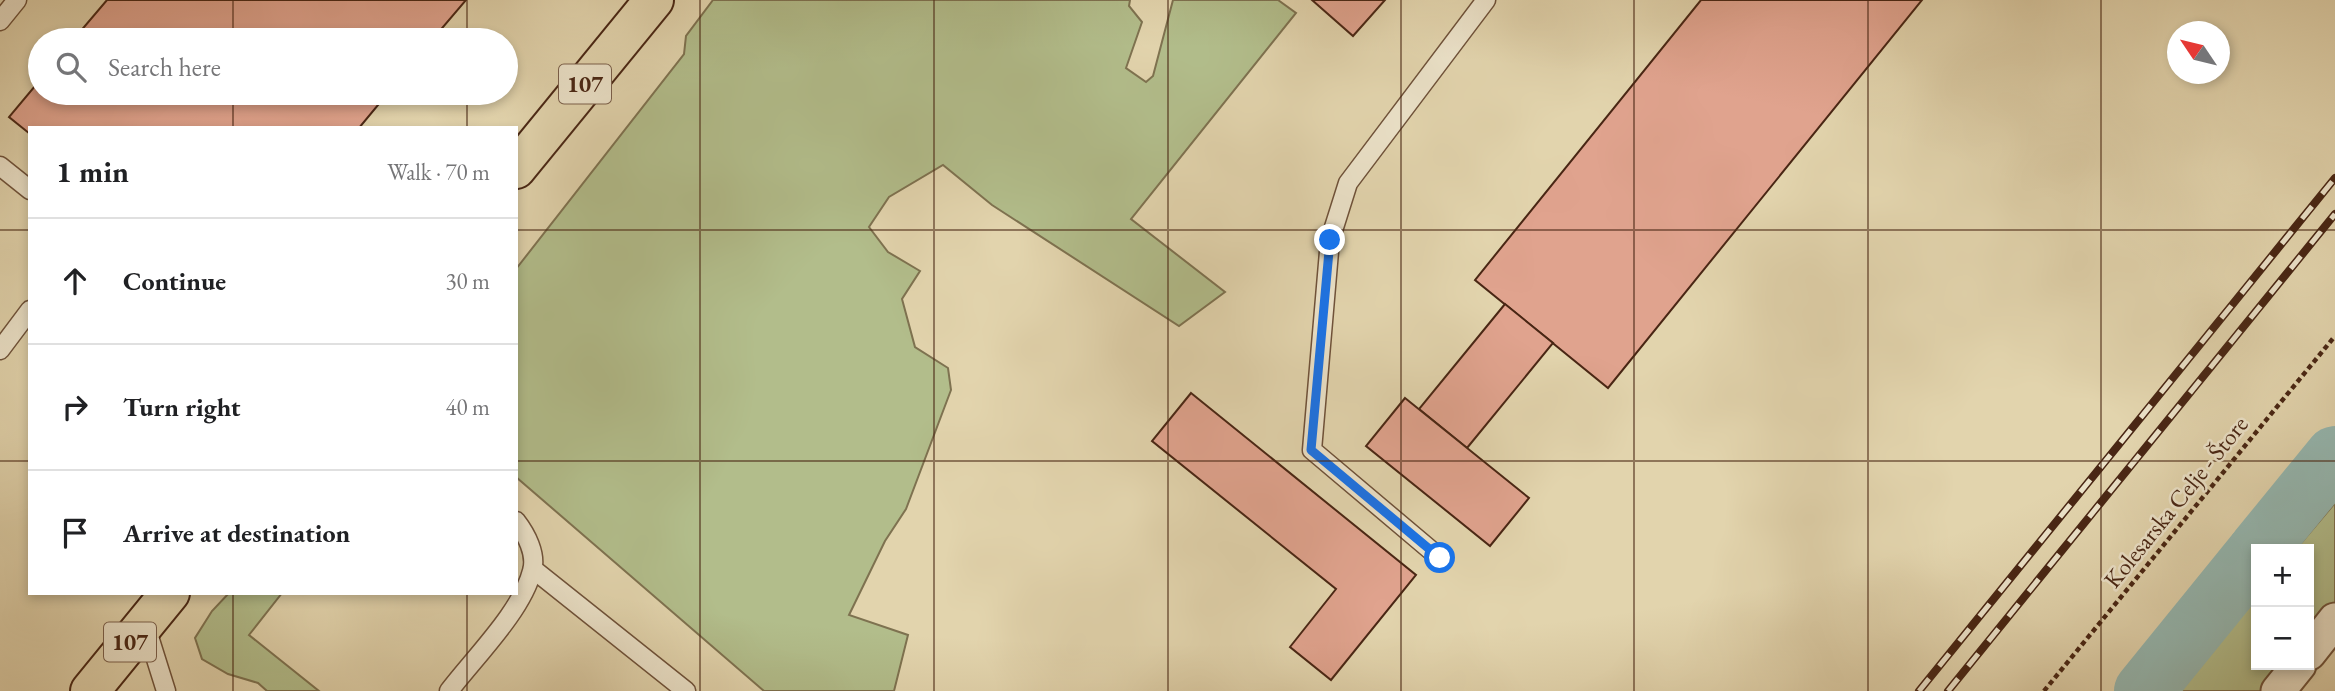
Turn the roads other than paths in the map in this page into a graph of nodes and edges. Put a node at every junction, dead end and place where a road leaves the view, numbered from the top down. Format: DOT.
graph roads {
  1 [pos="17,0"];
  2 [pos="654,0"];
  3 [pos="1486,0"];
  4 [pos="0,21"];
  5 [pos="0,166"];
  6 [pos="518,167"];
  7 [pos="28,188"];
  8 [pos="28,313"];
  9 [pos="0,350"];
  10 [pos="518,524"];
  11 [pos="1440,558"];
  12 [pos="533,569"];
  13 [pos="168,595"];
  14 [pos="2335,620"];
  15 [pos="145,624"];
  16 [pos="2314,647"];
  17 [pos="2295,670"];
  18 [pos="90,691"];
  19 [pos="166,691"];
  20 [pos="449,691"];
  21 [pos="686,691"];
  22 [pos="2278,691"];
  1 -- 4 [label="lane"];
  2 -- 6 [label="main road, 107"];
  3 -- 11 [label="lane"];
  5 -- 7 [label="lane"];
  8 -- 9 [label="lane"];
  10 -- 12 [label="lane"];
  12 -- 20 [label="lane"];
  12 -- 21 [label="lane"];
  13 -- 15 [label="main road, 107"];
  14 -- 16 [label="street"];
  15 -- 18 [label="main road, 107"];
  15 -- 19 [label="lane"];
  17 -- 22 [label="street"];
}
